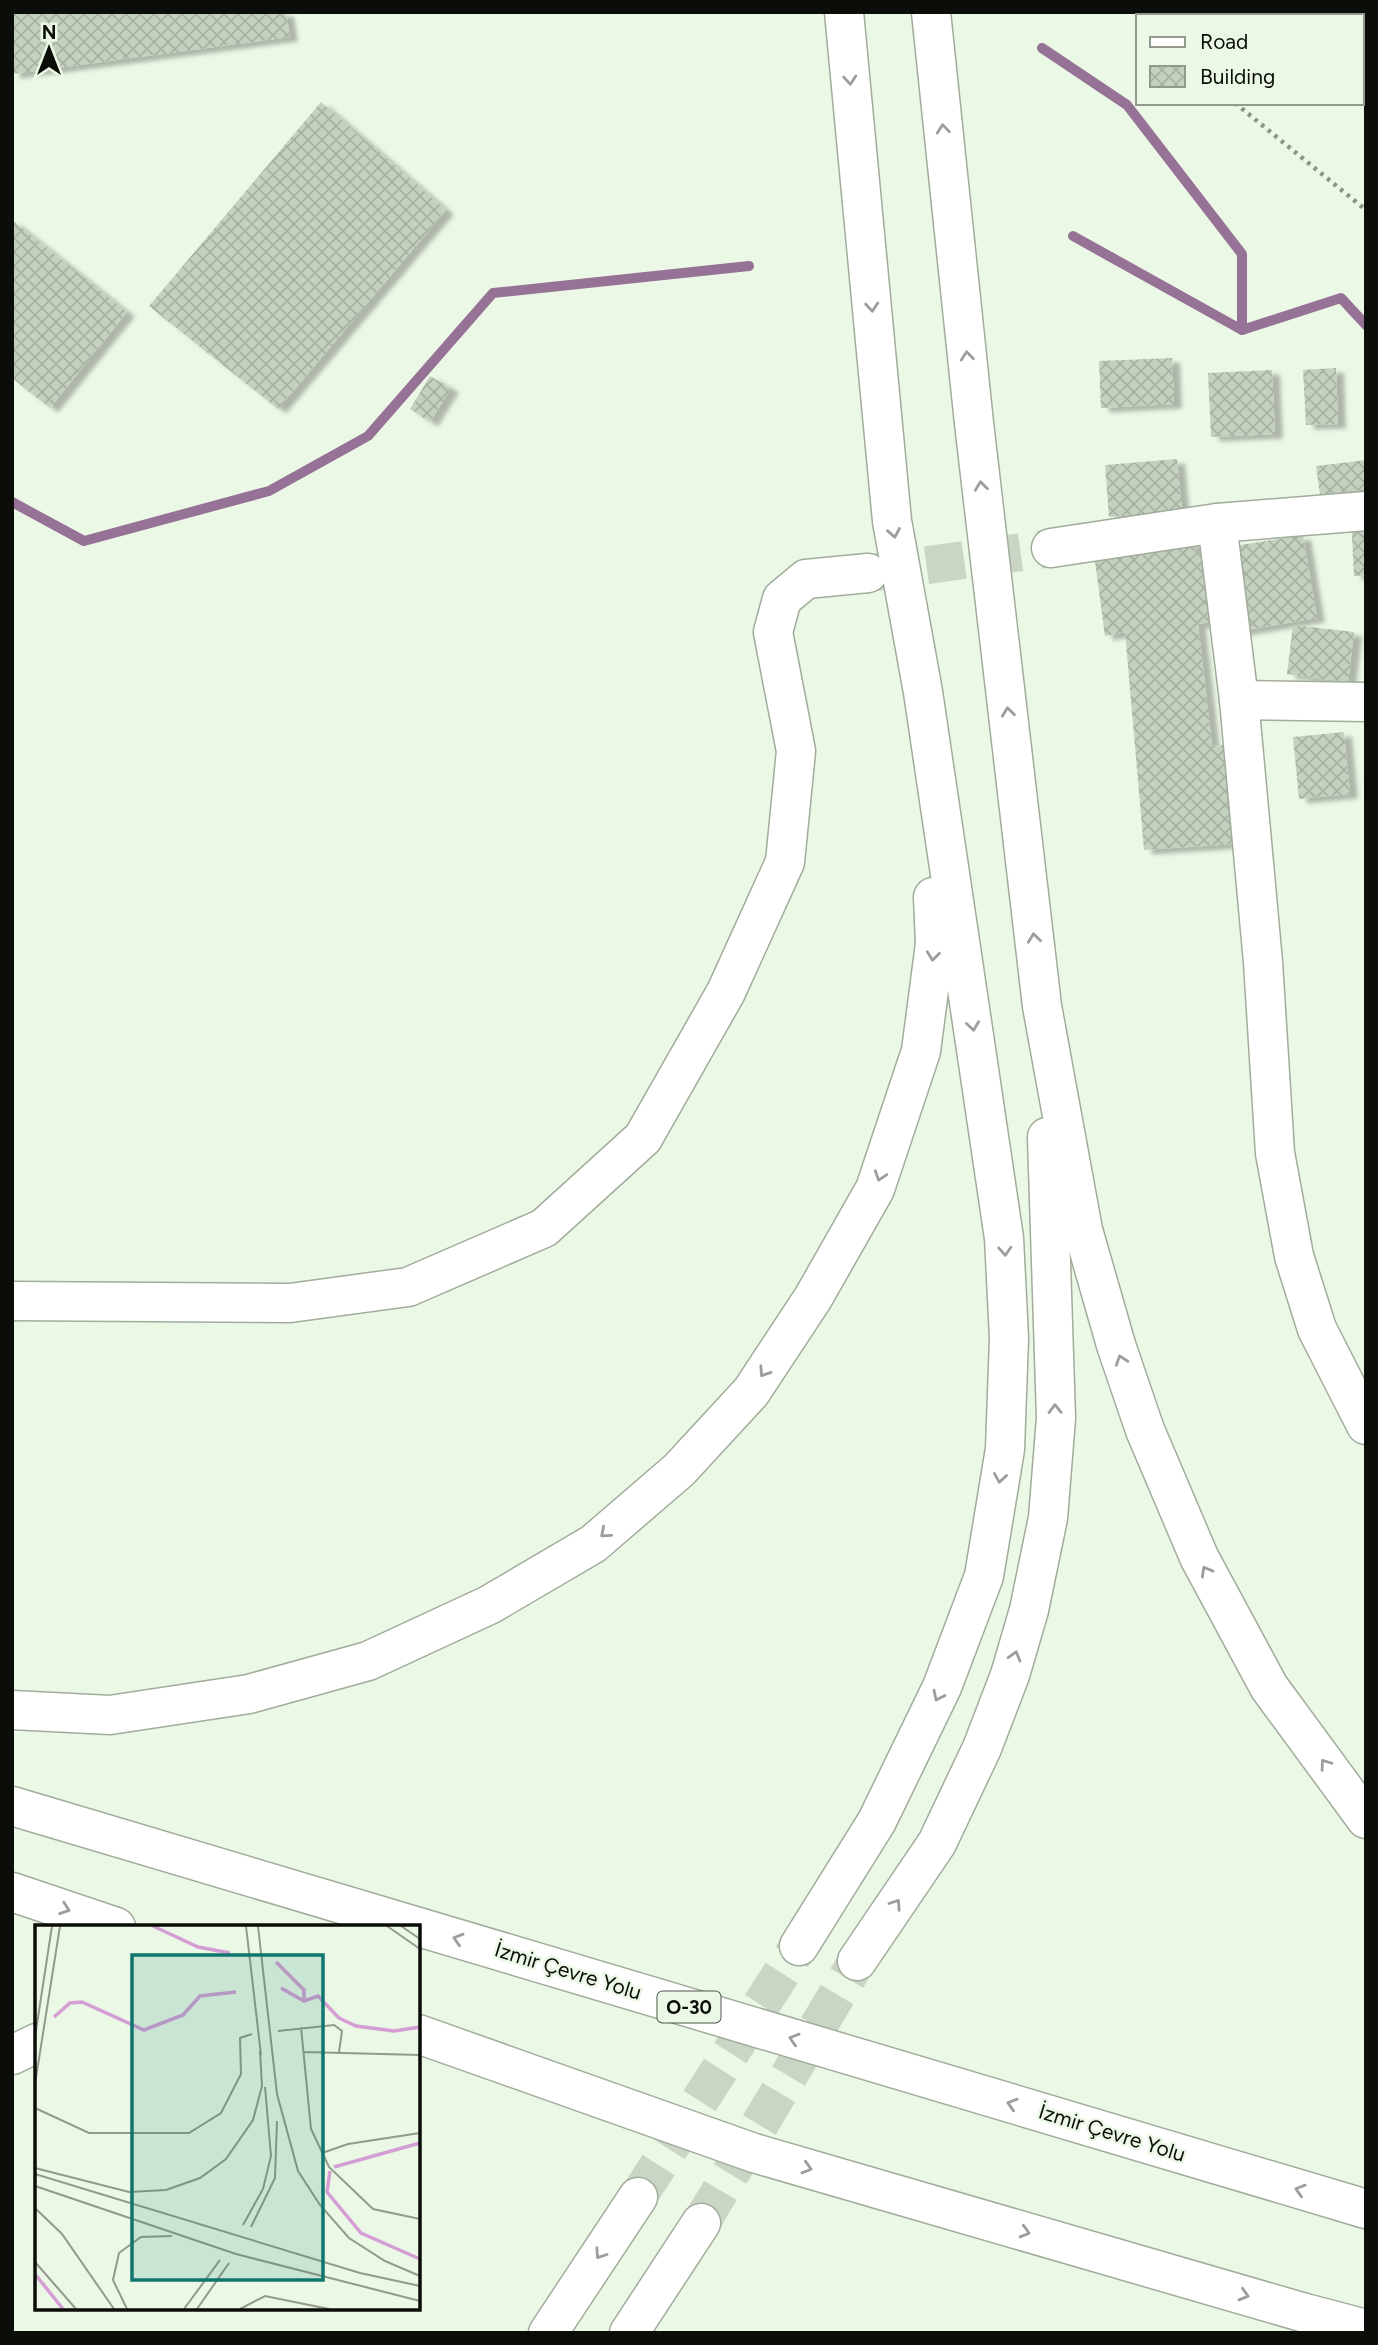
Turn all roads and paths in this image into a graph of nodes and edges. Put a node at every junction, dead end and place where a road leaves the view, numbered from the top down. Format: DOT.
graph roads {
  1 [pos="844,12"];
  2 [pos="931,12"];
  3 [pos="1237,105"];
  4 [pos="1366,210"];
  5 [pos="1366,511"];
  6 [pos="1217,523"];
  7 [pos="1051,548"];
  8 [pos="868,573"];
  9 [pos="923,692"];
  10 [pos="1239,700"];
  11 [pos="1366,702"];
  12 [pos="1042,1006"];
  13 [pos="12,1301"];
  14 [pos="1366,1425"];
  15 [pos="12,1710"];
  16 [pos="12,1805"];
  17 [pos="1366,1819"];
  18 [pos="12,1892"];
  19 [pos="111,1925"];
  20 [pos="414,1925"];
  21 [pos="420,1927"];
  22 [pos="799,1946"];
  23 [pos="858,1961"];
  24 [pos="420,2035"];
  25 [pos="35,2044"];
  26 [pos="12,2055"];
  27 [pos="420,2062"];
  28 [pos="754,2153"];
  29 [pos="638,2197"];
  30 [pos="1366,2209"];
  31 [pos="701,2223"];
  32 [pos="1366,2329"];
  33 [pos="548,2333"];
  34 [pos="629,2333"];
  1 -- 9 [label="main road, one-way"];
  12 -- 2 [label="main road, one-way"];
  3 -- 4 [label="path"];
  5 -- 6 [label="main road"];
  6 -- 7 [label="main road"];
  6 -- 10 [label="main road"];
  8 -- 13 [label="main road"];
  9 -- 15 [label="main road, one-way"];
  9 -- 22 [label="main road, one-way"];
  10 -- 11 [label="main road"];
  10 -- 14 [label="main road"];
  17 -- 12 [label="main road, one-way"];
  23 -- 12 [label="main road, one-way"];
  20 -- 16 [label="main road, İzmir Çevre Yolu / O-30, one-way"];
  18 -- 19 [label="main road, one-way"];
  30 -- 21 [label="main road, İzmir Çevre Yolu / O-30, one-way"];
  24 -- 28 [label="main road"];
  25 -- 26 [label="main road"];
  27 -- 28 [label="main road"];
  28 -- 32 [label="main road, one-way"];
  29 -- 33 [label="main road, one-way"];
  31 -- 34 [label="main road"];
}
